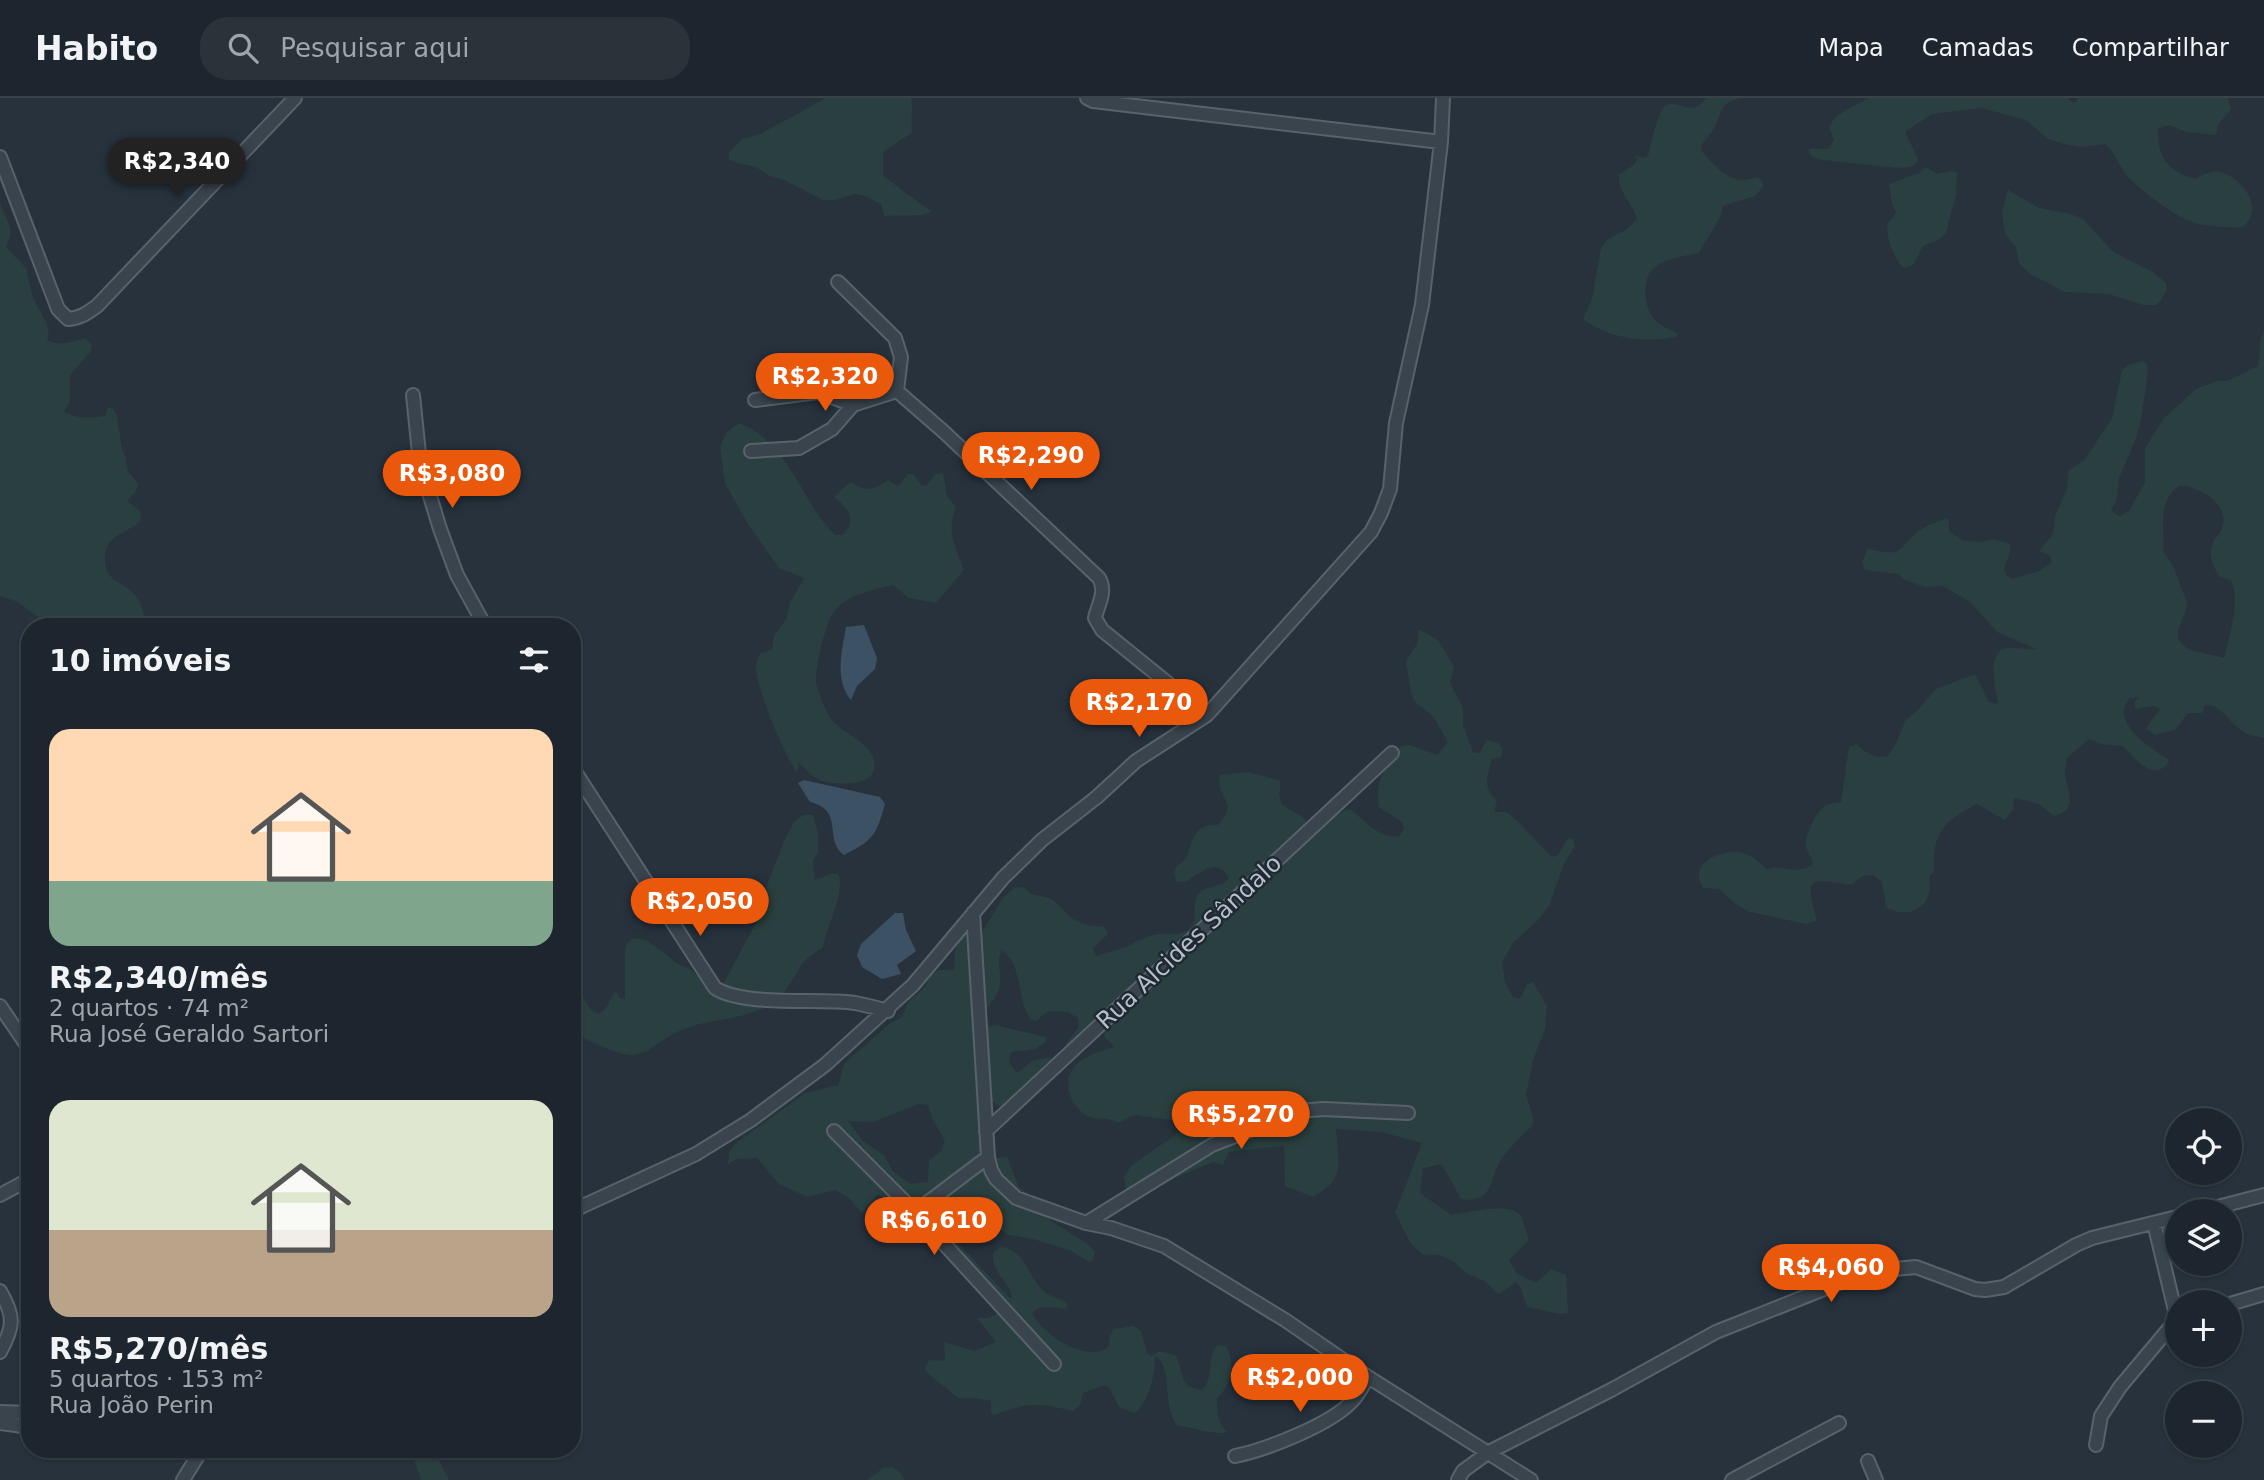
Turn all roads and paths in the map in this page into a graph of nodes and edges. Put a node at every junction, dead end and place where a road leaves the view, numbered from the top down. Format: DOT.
graph roads {
  1 [pos="295,98"];
  2 [pos="1087,98"];
  3 [pos="1443,98"];
  4 [pos="1441,142"];
  5 [pos="0,157"];
  6 [pos="838,282"];
  7 [pos="897,391"];
  8 [pos="413,395"];
  9 [pos="755,400"];
  10 [pos="853,405"];
  11 [pos="751,451"];
  12 [pos="481,618"];
  13 [pos="1207,715"];
  14 [pos="1392,753"];
  15 [pos="581,781"];
  16 [pos="973,913"];
  17 [pos="0,1006"];
  18 [pos="887,1011"];
  19 [pos="21,1037"];
  20 [pos="1408,1113"];
  21 [pos="986,1130"];
  22 [pos="834,1131"];
  23 [pos="988,1157"];
  24 [pos="21,1183"];
  25 [pos="0,1195"];
  26 [pos="2264,1195"];
  27 [pos="2242,1201"];
  28 [pos="581,1207"];
  29 [pos="915,1212"];
  30 [pos="2165,1220"];
  31 [pos="1086,1223"];
  32 [pos="2154,1223"];
  33 [pos="2170,1290"];
  34 [pos="0,1291"];
  35 [pos="2264,1294"];
  36 [pos="2242,1300"];
  37 [pos="2165,1333"];
  38 [pos="0,1352"];
  39 [pos="1054,1364"];
  40 [pos="1368,1377"];
  41 [pos="0,1412"];
  42 [pos="21,1413"];
  43 [pos="0,1423"];
  44 [pos="1839,1423"];
  45 [pos="21,1426"];
  46 [pos="2096,1445"];
  47 [pos="1489,1452"];
  48 [pos="1235,1456"];
  49 [pos="196,1458"];
  50 [pos="1868,1461"];
  51 [pos="183,1480"];
  52 [pos="1458,1480"];
  53 [pos="1531,1480"];
  54 [pos="1732,1480"];
  55 [pos="1875,1480"];
  1 -- 5 [label="street"];
  2 -- 4 [label="street"];
  3 -- 4 [label="street"];
  4 -- 13 [label="street"];
  6 -- 7 [label="street"];
  7 -- 10 [label="street"];
  7 -- 13 [label="street"];
  8 -- 12 [label="street"];
  9 -- 10 [label="street"];
  10 -- 11 [label="street"];
  13 -- 16 [label="street"];
  14 -- 21 [label="street, Rua Alcides Sândalo"];
  15 -- 18 [label="street"];
  16 -- 18 [label="street"];
  16 -- 21 [label="street"];
  17 -- 19 [label="street"];
  18 -- 28 [label="street"];
  20 -- 31 [label="street"];
  21 -- 23 [label="street"];
  22 -- 29 [label="street"];
  23 -- 29 [label="street"];
  23 -- 31 [label="street"];
  24 -- 25 [label="street"];
  26 -- 27 [label="street"];
  29 -- 39 [label="street"];
  30 -- 32 [label="street"];
  31 -- 40 [label="street"];
  32 -- 33 [label="street"];
  32 -- 47 [label="street"];
  34 -- 38 [label="street"];
  35 -- 36 [label="street"];
  37 -- 46 [label="street"];
  40 -- 47 [label="street"];
  40 -- 48 [label="street"];
  41 -- 42 [label="street"];
  43 -- 45 [label="street"];
  44 -- 54 [label="street"];
  47 -- 52 [label="street"];
  47 -- 53 [label="street"];
  49 -- 51 [label="street"];
  50 -- 55 [label="street"];
}
